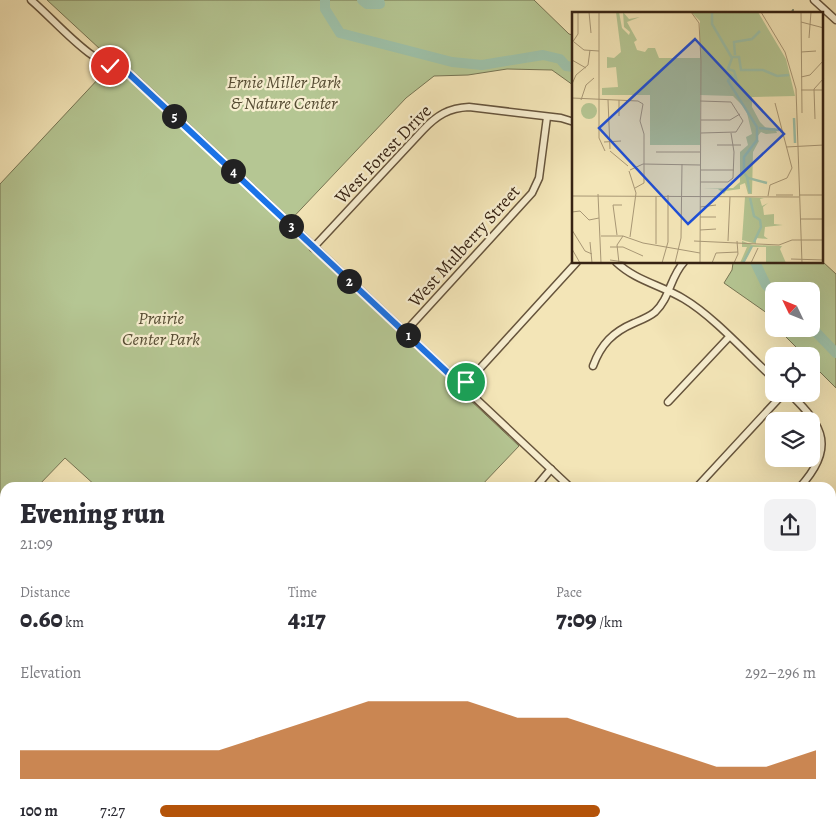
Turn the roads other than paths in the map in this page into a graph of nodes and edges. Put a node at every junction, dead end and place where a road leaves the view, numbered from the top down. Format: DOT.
graph roads {
  1 [pos="31,0"];
  2 [pos="814,0"];
  3 [pos="836,20"];
  4 [pos="547,117"];
  5 [pos="572,122"];
  6 [pos="313,248"];
  7 [pos="575,264"];
  8 [pos="618,264"];
  9 [pos="683,264"];
  10 [pos="669,292"];
  11 [pos="405,332"];
  12 [pos="729,337"];
  13 [pos="593,366"];
  14 [pos="765,371"];
  15 [pos="463,387"];
  16 [pos="668,402"];
  17 [pos="776,402"];
  18 [pos="798,402"];
  19 [pos="551,469"];
  20 [pos="540,482"];
  21 [pos="565,482"];
  22 [pos="702,482"];
  23 [pos="804,482"];
  1 -- 6 [label="street"];
  2 -- 3 [label="street"];
  4 -- 5 [label="street, West Forest Drive"];
  4 -- 6 [label="street, West Forest Drive"];
  4 -- 11 [label="street, West Mulberry Street"];
  6 -- 11 [label="street"];
  7 -- 15 [label="street"];
  8 -- 10 [label="street"];
  9 -- 10 [label="street"];
  10 -- 12 [label="street"];
  10 -- 13 [label="street"];
  11 -- 15 [label="street"];
  12 -- 14 [label="street"];
  12 -- 16 [label="street"];
  15 -- 19 [label="street"];
  17 -- 22 [label="street"];
  18 -- 23 [label="street"];
  19 -- 20 [label="street"];
  19 -- 21 [label="street"];
}
